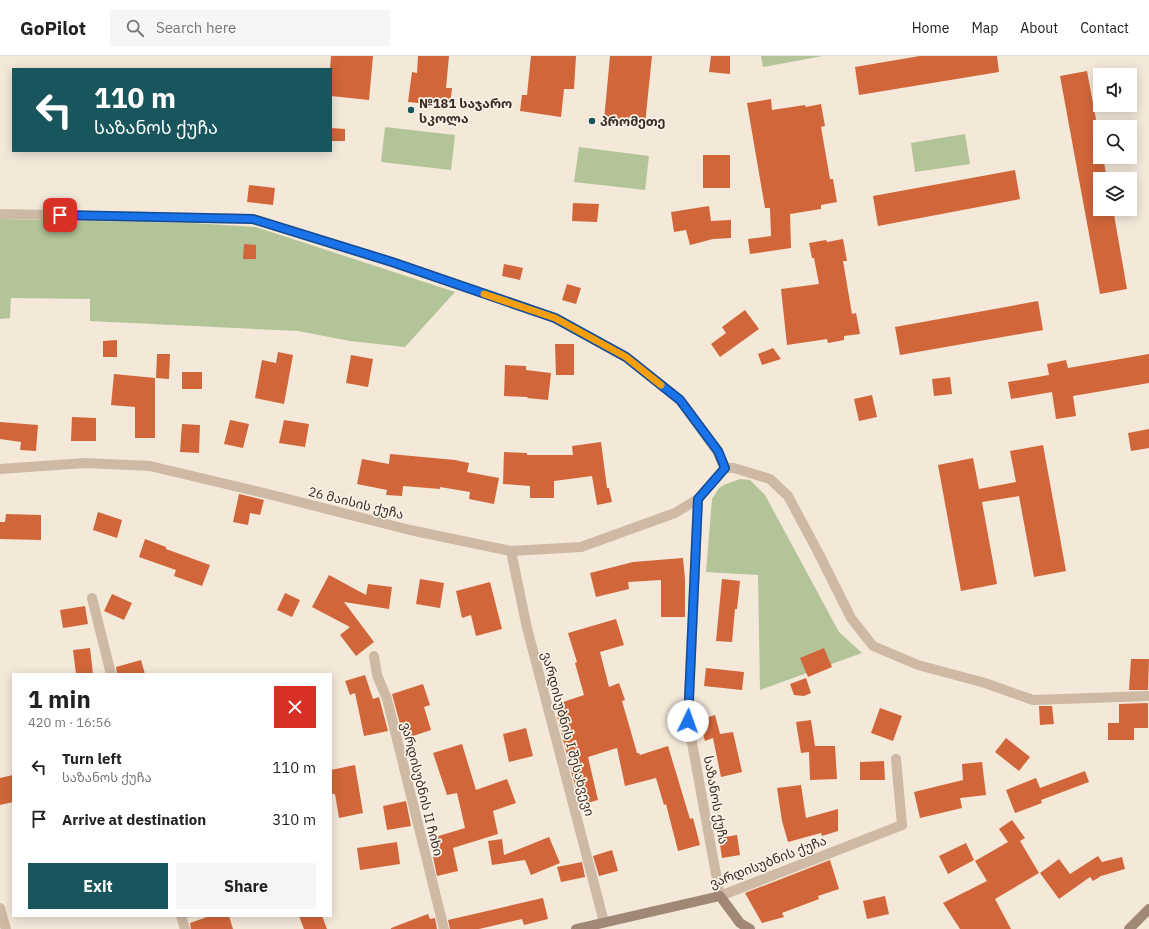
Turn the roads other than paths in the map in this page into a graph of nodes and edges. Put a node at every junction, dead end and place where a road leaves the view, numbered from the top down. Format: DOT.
graph roads {
  1 [pos="0,214"];
  2 [pos="725,468"];
  3 [pos="0,469"];
  4 [pos="698,499"];
  5 [pos="511,551"];
  6 [pos="92,598"];
  7 [pos="374,656"];
  8 [pos="111,673"];
  9 [pos="1149,696"];
  10 [pos="896,759"];
  11 [pos="720,896"];
  12 [pos="0,908"];
  13 [pos="1149,909"];
  14 [pos="181,917"];
  15 [pos="604,922"];
  16 [pos="6,929"];
  17 [pos="185,929"];
  18 [pos="444,929"];
  19 [pos="576,929"];
  20 [pos="750,929"];
  21 [pos="1129,929"];
  1 -- 2 [label="street"];
  2 -- 4 [label="street"];
  2 -- 9 [label="street"];
  3 -- 5 [label="street, 26 მაისის ქუჩა"];
  4 -- 5 [label="street, 26 მაისის ქუჩა"];
  4 -- 11 [label="street, საზანოს ქუჩა"];
  5 -- 15 [label="street, ვარდისუბნის I შესახვევი"];
  6 -- 8 [label="street"];
  7 -- 18 [label="street, ვარდისუბნის II ჩიხი"];
  10 -- 11 [label="street, ვარდისუბნის ქუჩა"];
  11 -- 15 [label="street, ვარდისუბნის ქუჩა"];
  11 -- 20 [label="street, საზანოს ქუჩა"];
  12 -- 16 [label="street"];
  13 -- 21 [label="street"];
  14 -- 17 [label="street"];
  15 -- 19 [label="street, ვარდისუბნის ქუჩა"];
}
